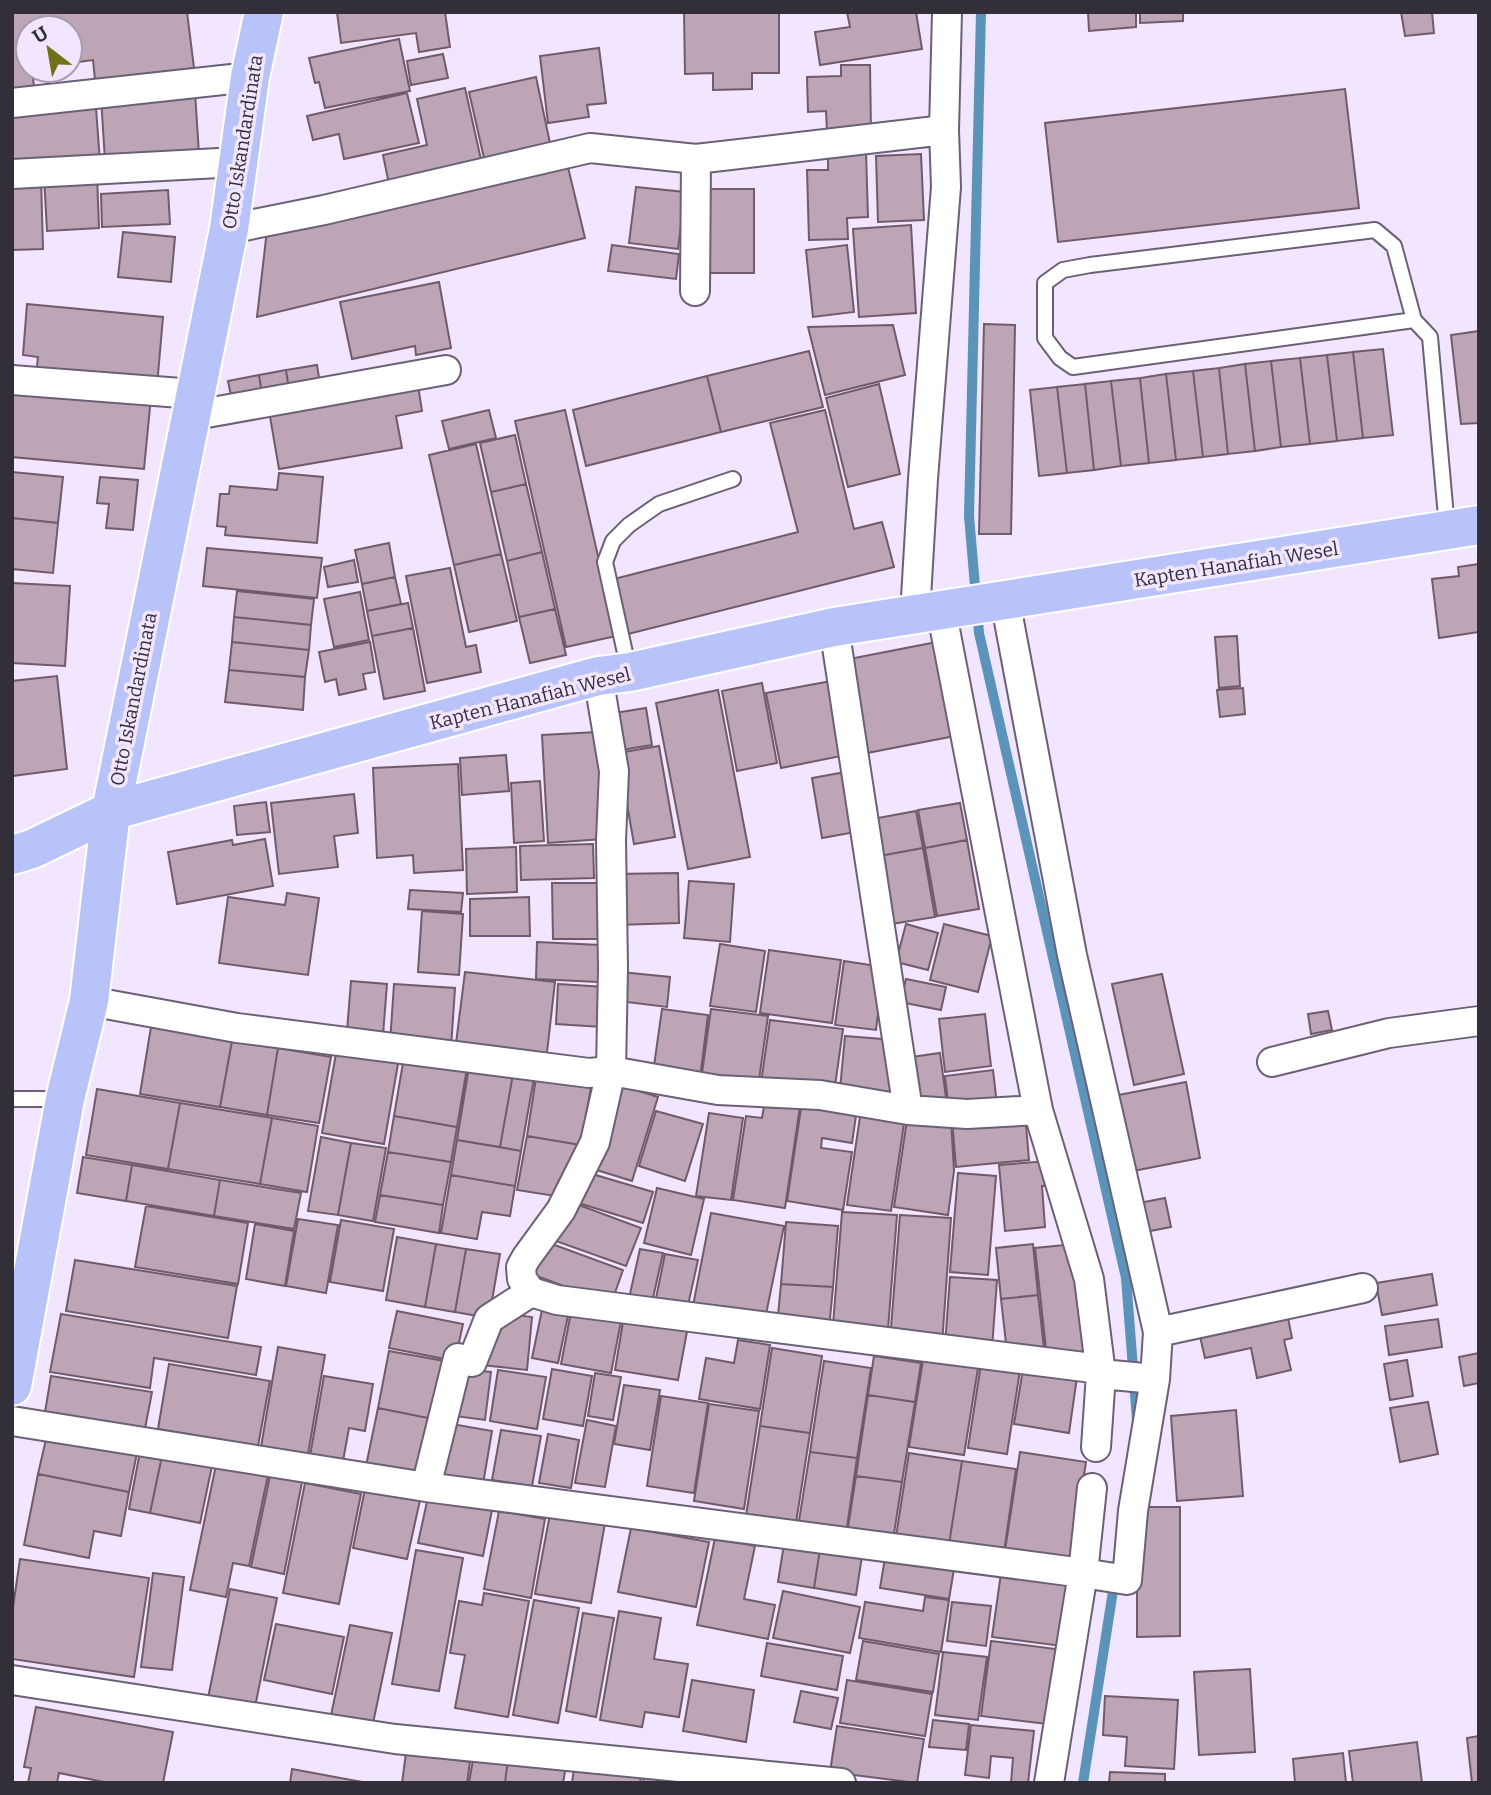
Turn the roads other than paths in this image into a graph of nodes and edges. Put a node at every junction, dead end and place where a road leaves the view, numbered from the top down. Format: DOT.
graph roads {
  1 [pos="264,12"];
  2 [pos="947,12"];
  3 [pos="250,76"];
  4 [pos="12,103"];
  5 [pos="944,130"];
  6 [pos="696,159"];
  7 [pos="238,162"];
  8 [pos="12,174"];
  9 [pos="229,229"];
  10 [pos="695,291"];
  11 [pos="1414,320"];
  12 [pos="446,370"];
  13 [pos="12,380"];
  14 [pos="192,405"];
  15 [pos="733,479"];
  16 [pos="1463,528"];
  17 [pos="999,601"];
  18 [pos="937,610"];
  19 [pos="834,627"];
  20 [pos="614,674"];
  21 [pos="111,811"];
  22 [pos="12,855"];
  23 [pos="89,1000"];
  24 [pos="1479,1021"];
  25 [pos="1272,1062"];
  26 [pos="611,1071"];
  27 [pos="12,1099"];
  28 [pos="65,1099"];
  29 [pos="908,1110"];
  30 [pos="1038,1110"];
  31 [pos="1363,1288"];
  32 [pos="531,1292"];
  33 [pos="1158,1332"];
  34 [pos="1103,1373"];
  35 [pos="1147,1378"];
  36 [pos="12,1386"];
  37 [pos="12,1421"];
  38 [pos="1096,1447"];
  39 [pos="426,1487"];
  40 [pos="1092,1488"];
  41 [pos="1090,1574"];
  42 [pos="12,1680"];
  43 [pos="841,1783"];
  44 [pos="1049,1783"];
  1 -- 3 [label="main road, Otto Iskandardinata"];
  2 -- 5 [label="street"];
  3 -- 4 [label="street"];
  3 -- 7 [label="main road, Otto Iskandardinata"];
  5 -- 6 [label="street"];
  5 -- 18 [label="street"];
  6 -- 9 [label="street"];
  6 -- 10 [label="street"];
  7 -- 8 [label="street"];
  7 -- 9 [label="main road, Otto Iskandardinata"];
  9 -- 14 [label="main road, Otto Iskandardinata"];
  11 -- 11 [label="lane"];
  11 -- 16 [label="lane"];
  12 -- 14 [label="street"];
  13 -- 14 [label="street"];
  14 -- 21 [label="main road, Otto Iskandardinata"];
  15 -- 20 [label="lane"];
  16 -- 17 [label="main road, Kapten Hanafiah Wesel"];
  17 -- 18 [label="main road, Kapten Hanafiah Wesel"];
  17 -- 33 [label="street"];
  18 -- 19 [label="main road, Kapten Hanafiah Wesel"];
  18 -- 30 [label="street"];
  19 -- 20 [label="main road, Kapten Hanafiah Wesel"];
  19 -- 29 [label="street"];
  20 -- 21 [label="main road, Kapten Hanafiah Wesel"];
  20 -- 26 [label="street"];
  21 -- 22 [label="main road, Kapten Hanafiah Wesel"];
  21 -- 23 [label="main road, Otto Iskandardinata"];
  23 -- 26 [label="street"];
  23 -- 28 [label="main road, Otto Iskandardinata"];
  24 -- 25 [label="street"];
  26 -- 29 [label="street"];
  26 -- 32 [label="street"];
  27 -- 28 [label="lane"];
  28 -- 36 [label="main road, Otto Iskandardinata"];
  29 -- 30 [label="street"];
  30 -- 34 [label="street"];
  31 -- 33 [label="street"];
  32 -- 34 [label="street"];
  32 -- 39 [label="street"];
  33 -- 35 [label="street"];
  34 -- 35 [label="street"];
  34 -- 38 [label="street"];
  35 -- 41 [label="street"];
  37 -- 39 [label="street"];
  39 -- 41 [label="street"];
  40 -- 41 [label="street"];
  41 -- 44 [label="street"];
  42 -- 43 [label="street"];
}
